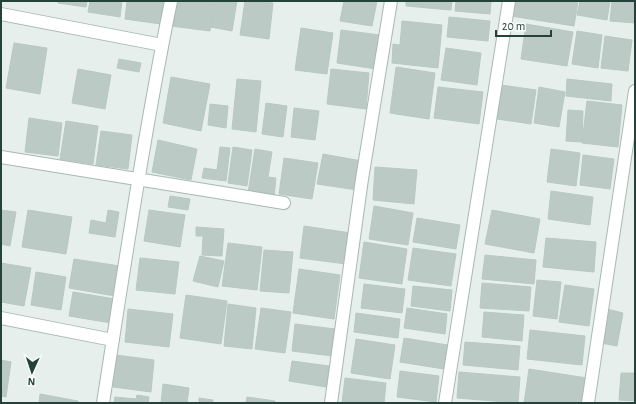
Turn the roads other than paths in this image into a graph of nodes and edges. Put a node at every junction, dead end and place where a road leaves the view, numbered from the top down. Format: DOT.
graph roads {
  1 [pos="171,1"];
  2 [pos="391,1"];
  3 [pos="509,1"];
  4 [pos="1,14"];
  5 [pos="162,45"];
  6 [pos="635,91"];
  7 [pos="1,156"];
  8 [pos="139,179"];
  9 [pos="284,203"];
  10 [pos="1,318"];
  11 [pos="113,340"];
  12 [pos="103,403"];
  13 [pos="331,403"];
  14 [pos="445,403"];
  15 [pos="588,403"];
  1 -- 5 [label="street"];
  2 -- 13 [label="street"];
  3 -- 14 [label="street"];
  4 -- 5 [label="street"];
  5 -- 8 [label="street"];
  6 -- 15 [label="street"];
  7 -- 8 [label="street"];
  8 -- 9 [label="street"];
  8 -- 11 [label="street"];
  10 -- 11 [label="street"];
  11 -- 12 [label="street"];
}
